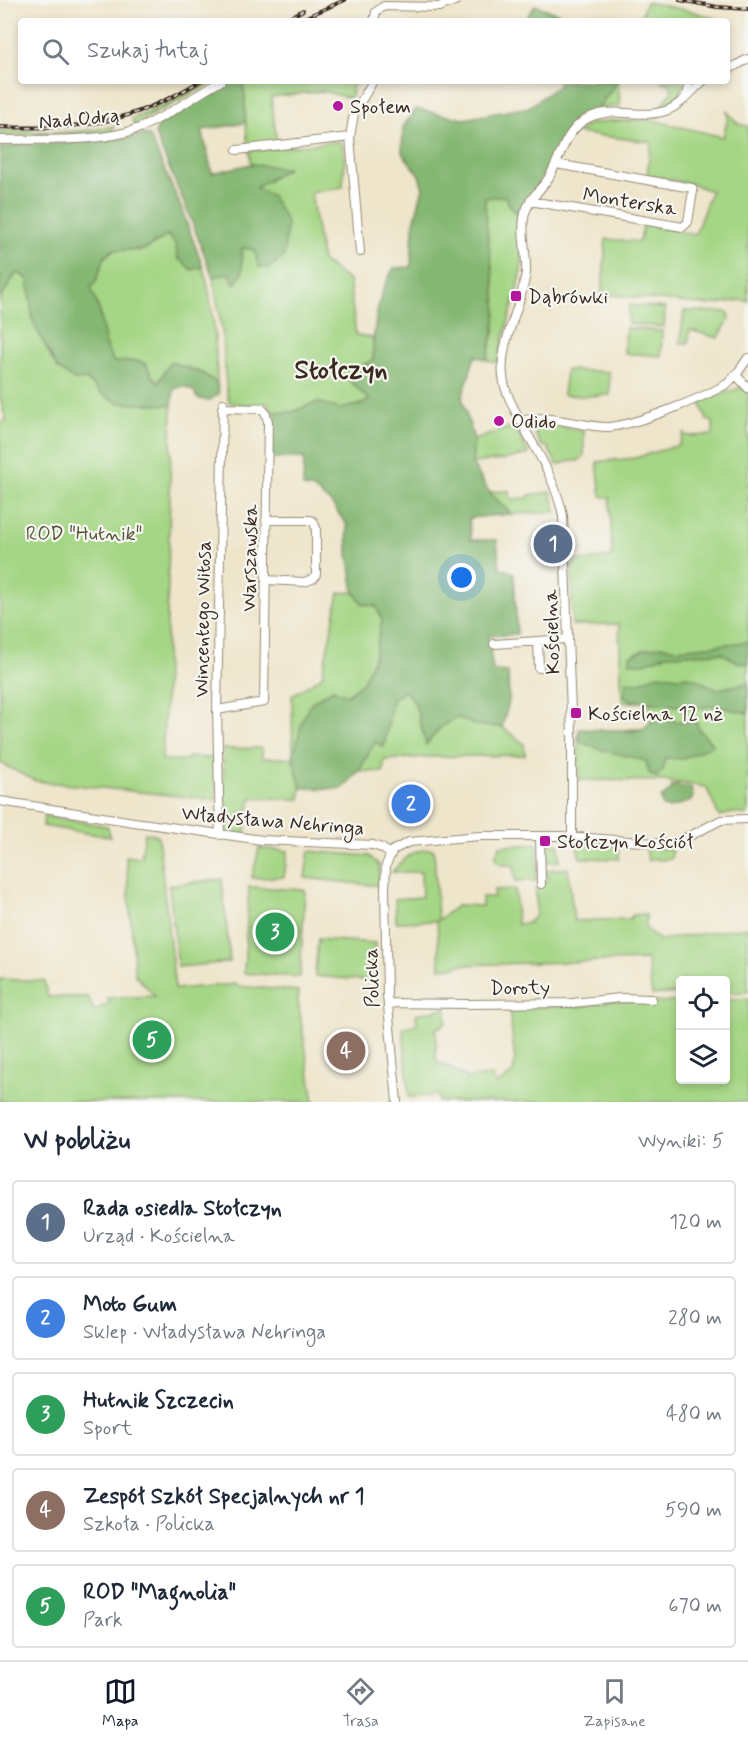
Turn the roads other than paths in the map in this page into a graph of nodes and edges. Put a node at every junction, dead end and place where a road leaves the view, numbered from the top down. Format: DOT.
graph roads {
  1 [pos="457,0"];
  2 [pos="375,18"];
  3 [pos="748,59"];
  4 [pos="730,68"];
  5 [pos="216,84"];
  6 [pos="371,84"];
  7 [pos="688,84"];
  8 [pos="700,84"];
  9 [pos="684,98"];
  10 [pos="350,137"];
  11 [pos="0,140"];
  12 [pos="237,150"];
  13 [pos="556,164"];
  14 [pos="530,201"];
  15 [pos="360,252"];
  16 [pos="748,358"];
  17 [pos="736,375"];
  18 [pos="748,388"];
  19 [pos="222,406"];
  20 [pos="521,422"];
  21 [pos="266,520"];
  22 [pos="266,580"];
  23 [pos="567,639"];
  24 [pos="538,641"];
  25 [pos="494,644"];
  26 [pos="539,668"];
  27 [pos="217,710"];
  28 [pos="0,801"];
  29 [pos="748,819"];
  30 [pos="220,835"];
  31 [pos="540,836"];
  32 [pos="572,837"];
  33 [pos="390,854"];
  34 [pos="541,884"];
  35 [pos="652,999"];
  36 [pos="388,1003"];
  37 [pos="397,1102"];
  1 -- 2 [label="street"];
  3 -- 4 [label="street"];
  5 -- 11 [label="street, Nad Odrą"];
  6 -- 10 [label="street"];
  7 -- 9 [label="street"];
  8 -- 9 [label="street, Kościelna"];
  9 -- 13 [label="street, Kościelna"];
  10 -- 12 [label="street"];
  10 -- 15 [label="street"];
  13 -- 14 [label="street, Kościelna"];
  13 -- 14 [label="street, Monterska"];
  14 -- 20 [label="street, Kościelna"];
  16 -- 17 [label="street"];
  17 -- 18 [label="street"];
  17 -- 20 [label="street"];
  19 -- 21 [label="street, Warszawska"];
  19 -- 27 [label="street, Wincentego Witosa"];
  20 -- 23 [label="street, Kościelna"];
  21 -- 22 [label="street, Warszawska"];
  21 -- 22 [label="street"];
  22 -- 27 [label="street, Warszawska"];
  23 -- 24 [label="street"];
  23 -- 32 [label="street, Kościelna"];
  24 -- 25 [label="street"];
  24 -- 26 [label="street"];
  27 -- 30 [label="street, Wincentego Witosa"];
  28 -- 30 [label="street, Władysława Nehringa"];
  29 -- 32 [label="street, Władysława Nehringa"];
  30 -- 33 [label="street, Władysława Nehringa"];
  31 -- 32 [label="street, Władysława Nehringa"];
  31 -- 33 [label="street, Władysława Nehringa"];
  31 -- 34 [label="street"];
  33 -- 36 [label="street, Policka"];
  35 -- 36 [label="street, Doroty"];
  36 -- 37 [label="street, Policka"];
}
